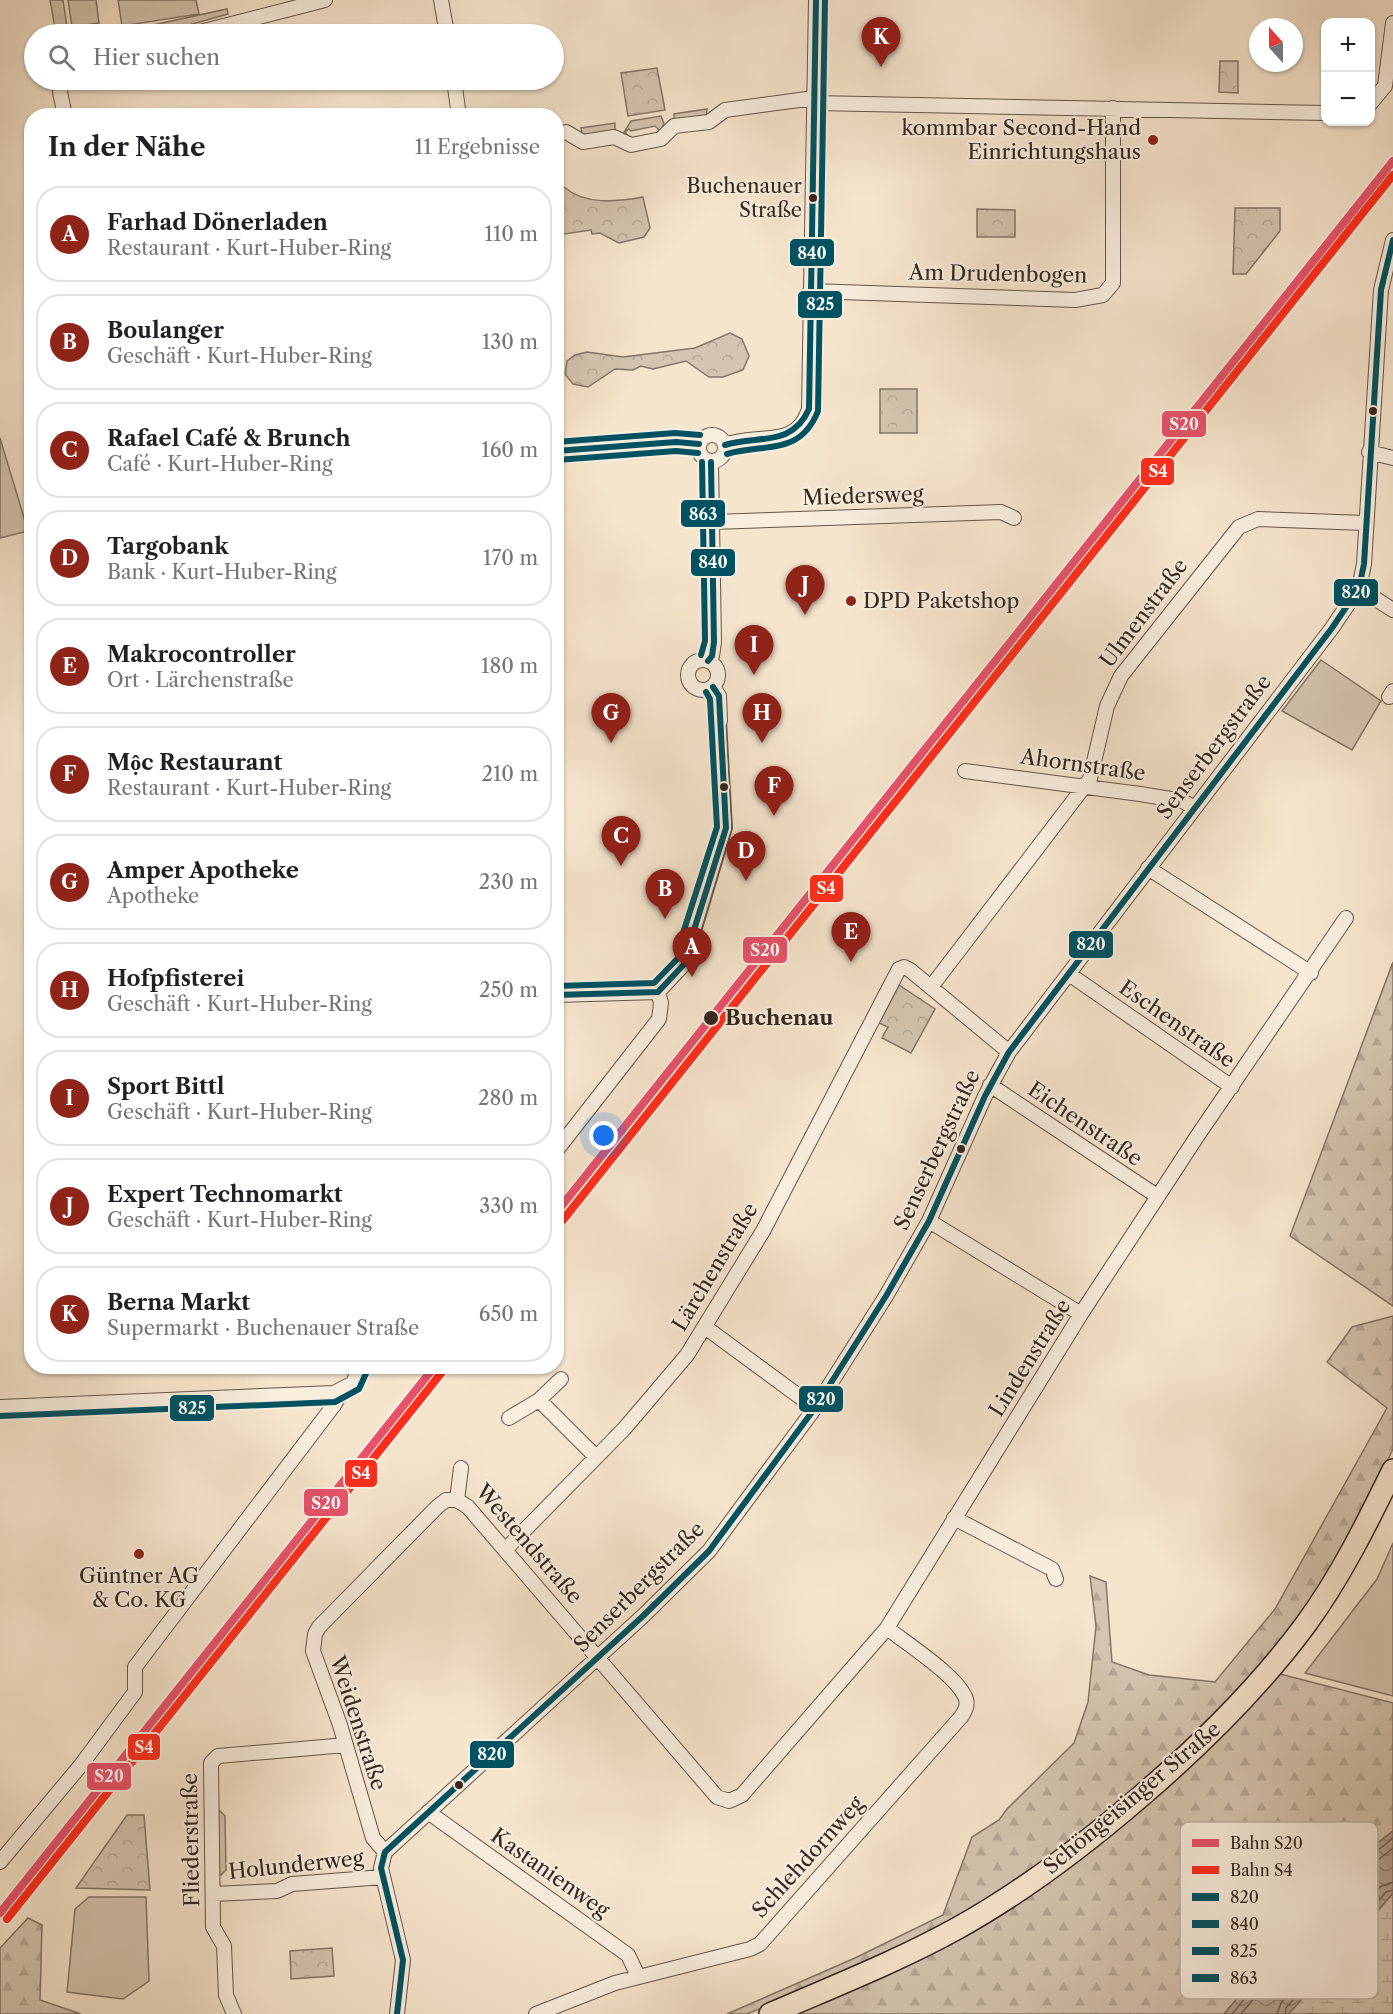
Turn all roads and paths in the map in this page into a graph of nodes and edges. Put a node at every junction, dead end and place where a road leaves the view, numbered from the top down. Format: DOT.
graph roads {
  1 [pos="325,0"];
  2 [pos="441,0"];
  3 [pos="816,0"];
  4 [pos="1393,23"];
  5 [pos="231,24"];
  6 [pos="445,24"];
  7 [pos="60,90"];
  8 [pos="455,90"];
  9 [pos="1375,99"];
  10 [pos="814,100"];
  11 [pos="63,108"];
  12 [pos="458,108"];
  13 [pos="1113,108"];
  14 [pos="1321,113"];
  15 [pos="564,132"];
  16 [pos="1393,240"];
  17 [pos="810,291"];
  18 [pos="1386,327"];
  19 [pos="699,444"];
  20 [pos="725,445"];
  21 [pos="564,450"];
  22 [pos="1369,452"];
  23 [pos="1393,458"];
  24 [pos="711,462"];
  25 [pos="1014,518"];
  26 [pos="712,522"];
  27 [pos="1365,523"];
  28 [pos="1359,588"];
  29 [pos="1393,610"];
  30 [pos="708,661"];
  31 [pos="713,687"];
  32 [pos="720,721"];
  33 [pos="964,771"];
  34 [pos="1085,785"];
  35 [pos="1194,808"];
  36 [pos="1148,868"];
  37 [pos="1346,918"];
  38 [pos="692,941"];
  39 [pos="1311,973"];
  40 [pos="1069,974"];
  41 [pos="931,987"];
  42 [pos="658,992"];
  43 [pos="564,995"];
  44 [pos="1009,1052"];
  45 [pos="990,1085"];
  46 [pos="1232,1087"];
  47 [pos="564,1141"];
  48 [pos="1157,1196"];
  49 [pos="929,1221"];
  50 [pos="1081,1314"];
  51 [pos="705,1327"];
  52 [pos="359,1374"];
  53 [pos="561,1379"];
  54 [pos="342,1390"];
  55 [pos="539,1400"];
  56 [pos="0,1407"];
  57 [pos="815,1408"];
  58 [pos="509,1418"];
  59 [pos="596,1457"];
  60 [pos="461,1468"];
  61 [pos="1393,1470"];
  62 [pos="457,1500"];
  63 [pos="954,1518"];
  64 [pos="506,1549"];
  65 [pos="1056,1579"];
  66 [pos="887,1628"];
  67 [pos="599,1657"];
  68 [pos="346,1745"];
  69 [pos="729,1801"];
  70 [pos="428,1812"];
  71 [pos="385,1852"];
  72 [pos="0,1862"];
  73 [pos="383,1877"];
  74 [pos="213,1894"];
  75 [pos="638,1976"];
  76 [pos="234,2014"];
  77 [pos="397,2014"];
  78 [pos="536,2014"];
  79 [pos="770,2014"];
  1 -- 5 [label="street"];
  2 -- 6 [label="street"];
  3 -- 10 [label="street"];
  4 -- 9 [label="street"];
  7 -- 11 [label="street"];
  8 -- 12 [label="street"];
  10 -- 13 [label="street"];
  10 -- 15 [label="street"];
  10 -- 17 [label="street"];
  13 -- 14 [label="street"];
  13 -- 17 [label="street, Am Drudenbogen"];
  16 -- 18 [label="street, Senserbergstraße"];
  17 -- 20 [label="street"];
  18 -- 22 [label="street, Senserbergstraße"];
  19 -- 20 [label="street"];
  19 -- 21 [label="street"];
  19 -- 24 [label="street"];
  20 -- 24 [label="street"];
  22 -- 23 [label="street"];
  22 -- 27 [label="street, Senserbergstraße"];
  24 -- 26 [label="street"];
  25 -- 26 [label="street, Miedersweg"];
  26 -- 30 [label="street"];
  27 -- 28 [label="street, Senserbergstraße"];
  27 -- 34 [label="street, Ulmenstraße"];
  28 -- 29 [label="street"];
  28 -- 35 [label="street, Senserbergstraße"];
  30 -- 31 [label="street"];
  30 -- 31 [label="street"];
  31 -- 32 [label="street"];
  32 -- 38 [label="street"];
  33 -- 34 [label="street, Ahornstraße"];
  34 -- 35 [label="street, Ahornstraße"];
  34 -- 41 [label="street, Ulmenstraße"];
  35 -- 36 [label="street, Senserbergstraße"];
  36 -- 39 [label="street"];
  36 -- 40 [label="street, Senserbergstraße"];
  37 -- 39 [label="street, Lindenstraße"];
  38 -- 42 [label="street"];
  39 -- 46 [label="street, Lindenstraße"];
  40 -- 44 [label="street, Senserbergstraße"];
  40 -- 46 [label="street, Eschenstraße"];
  41 -- 44 [label="street"];
  41 -- 51 [label="street, Lärchenstraße"];
  42 -- 43 [label="street"];
  42 -- 47 [label="street"];
  44 -- 45 [label="street, Senserbergstraße"];
  45 -- 48 [label="street, Eichenstraße"];
  45 -- 49 [label="street, Senserbergstraße"];
  46 -- 48 [label="street, Lindenstraße"];
  48 -- 50 [label="street, Lindenstraße"];
  49 -- 50 [label="street"];
  49 -- 57 [label="street, Senserbergstraße"];
  50 -- 63 [label="street, Lindenstraße"];
  51 -- 57 [label="street"];
  51 -- 59 [label="street, Lärchenstraße"];
  52 -- 54 [label="street"];
  53 -- 55 [label="street"];
  54 -- 56 [label="street"];
  54 -- 72 [label="street"];
  55 -- 58 [label="street"];
  55 -- 59 [label="street"];
  57 -- 67 [label="street, Senserbergstraße"];
  59 -- 64 [label="street, Lärchenstraße"];
  60 -- 62 [label="street, Westendstraße"];
  61 -- 79 [label="main road, Schöngeisinger Straße"];
  62 -- 64 [label="street, Westendstraße"];
  62 -- 68 [label="street, Weidenstraße"];
  63 -- 65 [label="street"];
  63 -- 66 [label="street, Lindenstraße"];
  64 -- 67 [label="street, Westendstraße"];
  66 -- 69 [label="street, Lindenstraße"];
  66 -- 75 [label="street, Schlehdornweg"];
  67 -- 69 [label="street, Westendstraße"];
  67 -- 70 [label="street, Senserbergstraße"];
  68 -- 71 [label="street, Weidenstraße"];
  68 -- 74 [label="street, Fliederstraße"];
  70 -- 71 [label="street, Senserbergstraße"];
  70 -- 75 [label="street, Kastanienweg"];
  71 -- 73 [label="street"];
  73 -- 74 [label="street, Holunderweg"];
  73 -- 77 [label="street"];
  74 -- 76 [label="street, Fliederstraße"];
  75 -- 78 [label="street, Schlehdornweg"];
}
